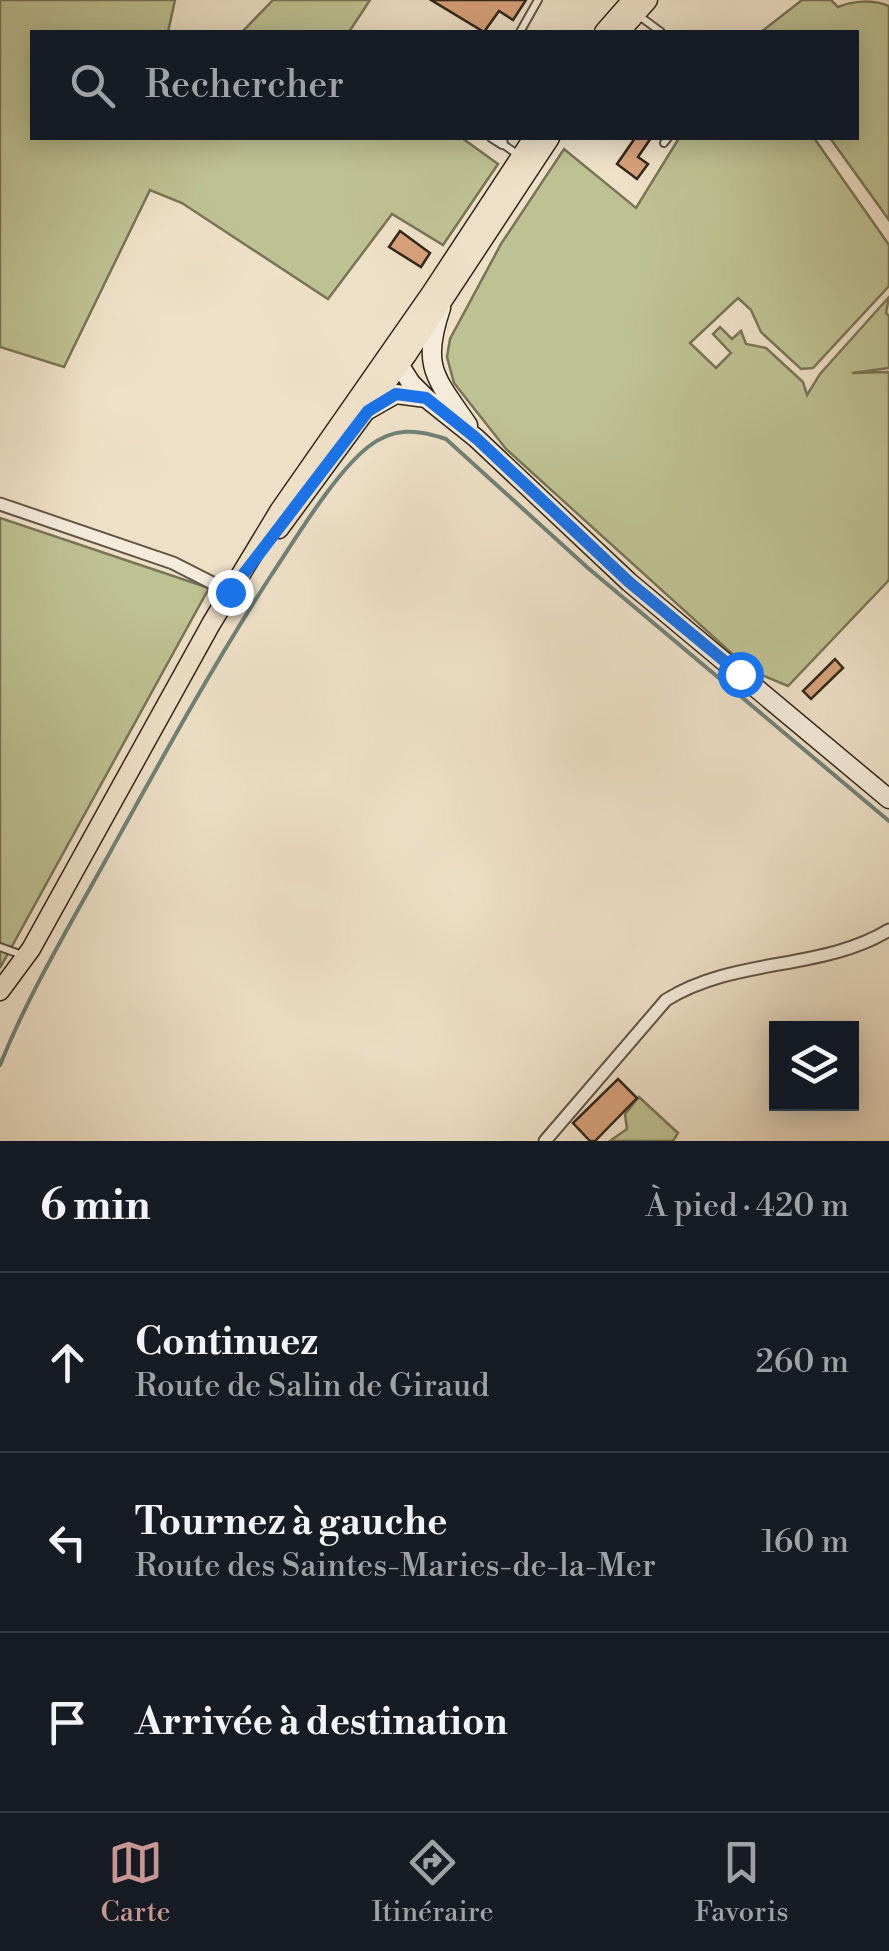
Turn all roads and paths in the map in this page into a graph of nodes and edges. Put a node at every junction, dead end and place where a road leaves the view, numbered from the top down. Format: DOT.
graph roads {
  1 [pos="538,0"];
  2 [pos="631,4"];
  3 [pos="521,30"];
  4 [pos="606,30"];
  5 [pos="621,30"];
  6 [pos="659,30"];
  7 [pos="532,140"];
  8 [pos="548,140"];
  9 [pos="503,141"];
  10 [pos="527,161"];
  11 [pos="437,297"];
  12 [pos="399,357"];
  13 [pos="434,374"];
  14 [pos="426,398"];
  15 [pos="368,411"];
  16 [pos="476,438"];
  17 [pos="0,504"];
  18 [pos="246,567"];
  19 [pos="230,592"];
  20 [pos="889,799"];
  21 [pos="889,930"];
  22 [pos="0,947"];
  23 [pos="24,960"];
  24 [pos="0,991"];
  25 [pos="0,1005"];
  26 [pos="545,1141"];
  1 -- 3 [label="lane"];
  2 -- 4 [label="main road"];
  2 -- 5 [label="main road"];
  2 -- 6 [label="lane"];
  7 -- 10 [label="main road"];
  8 -- 10 [label="main road"];
  9 -- 10 [label="lane"];
  10 -- 11 [label="main road"];
  11 -- 12 [label="main road"];
  11 -- 13 [label="main road"];
  12 -- 13 [label="main road"];
  12 -- 14 [label="main road"];
  12 -- 15 [label="main road"];
  12 -- 18 [label="main road"];
  13 -- 16 [label="main road"];
  14 -- 15 [label="main road"];
  14 -- 16 [label="main road"];
  15 -- 18 [label="main road"];
  16 -- 20 [label="main road"];
  17 -- 19 [label="street"];
  18 -- 19 [label="main road"];
  19 -- 23 [label="main road"];
  21 -- 26 [label="street"];
  22 -- 23 [label="lane"];
  23 -- 24 [label="main road"];
  23 -- 25 [label="main road"];
}
